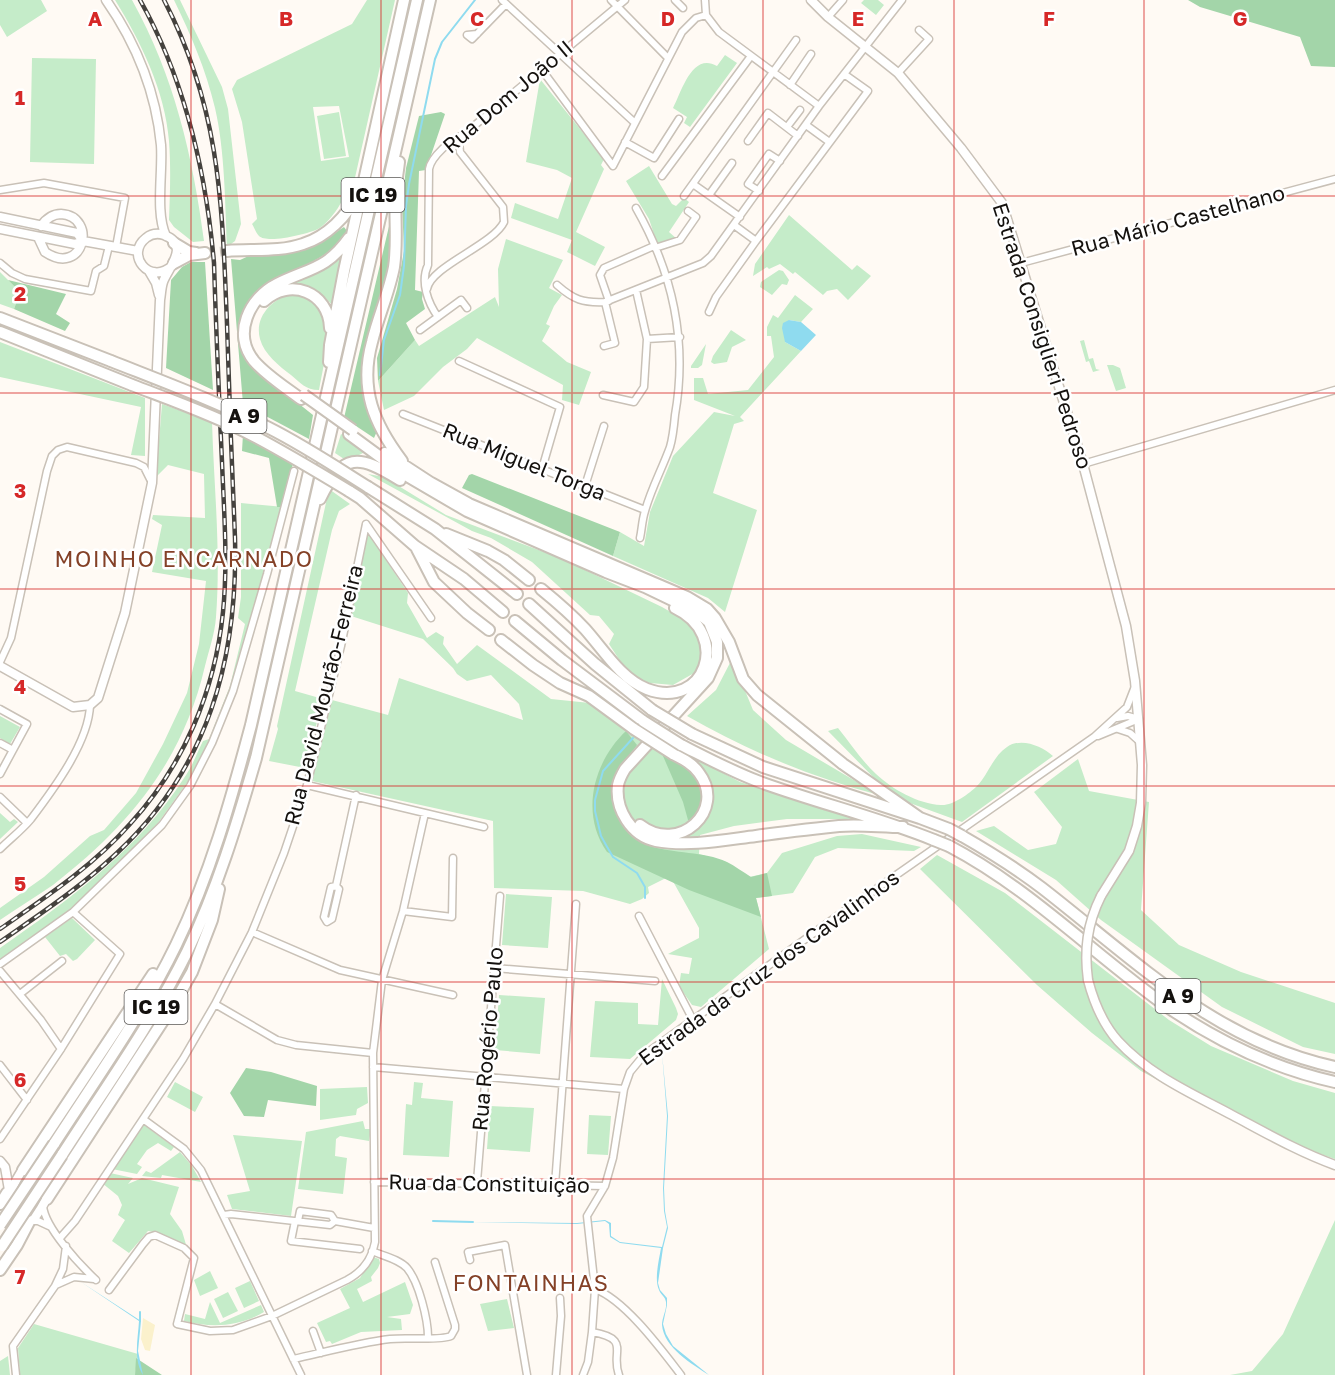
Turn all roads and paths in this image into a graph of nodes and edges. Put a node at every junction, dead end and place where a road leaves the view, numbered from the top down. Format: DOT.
graph roads {
  1 [pos="106,0"];
  2 [pos="404,0"];
  3 [pos="417,0"];
  4 [pos="430,0"];
  5 [pos="611,0"];
  6 [pos="625,0"];
  7 [pos="675,0"];
  8 [pos="705,0"];
  9 [pos="811,0"];
  10 [pos="843,0"];
  11 [pos="902,0"];
  12 [pos="504,2"];
  13 [pos="617,6"];
  14 [pos="683,8"];
  15 [pos="706,15"];
  16 [pos="828,17"];
  17 [pos="919,30"];
  18 [pos="477,34"];
  19 [pos="796,40"];
  20 [pos="864,47"];
  21 [pos="561,53"];
  22 [pos="811,54"];
  23 [pos="751,56"];
  24 [pos="668,58"];
  25 [pos="542,69"];
  26 [pos="773,72"];
  27 [pos="898,73"];
  28 [pos="844,74"];
  29 [pos="790,85"];
  30 [pos="819,106"];
  31 [pos="800,110"];
  32 [pos="680,119"];
  33 [pos="635,123"];
  34 [pos="806,125"];
  35 [pos="787,127"];
  36 [pos="400,134"];
  37 [pos="462,136"];
  38 [pos="798,136"];
  39 [pos="748,141"];
  40 [pos="828,141"];
  41 [pos="626,142"];
  42 [pos="442,152"];
  43 [pos="460,152"];
  44 [pos="780,161"];
  45 [pos="732,163"];
  46 [pos="364,174"];
  47 [pos="662,176"];
  48 [pos="1335,179"];
  49 [pos="693,184"];
  50 [pos="0,190"];
  51 [pos="759,191"];
  52 [pos="709,195"];
  53 [pos="684,196"];
  54 [pos="161,208"];
  55 [pos="636,208"];
  56 [pos="688,212"];
  57 [pos="740,217"];
  58 [pos="0,218"];
  59 [pos="734,225"];
  60 [pos="41,226"];
  61 [pos="0,229"];
  62 [pos="353,233"];
  63 [pos="149,236"];
  64 [pos="38,237"];
  65 [pos="170,240"];
  66 [pos="83,241"];
  67 [pos="756,241"];
  68 [pos="112,246"];
  69 [pos="655,247"];
  70 [pos="138,251"];
  71 [pos="228,251"];
  72 [pos="1021,262"];
  73 [pos="0,263"];
  74 [pos="173,265"];
  75 [pos="428,265"];
  76 [pos="149,271"];
  77 [pos="439,274"];
  78 [pos="666,278"];
  79 [pos="557,285"];
  80 [pos="427,290"];
  81 [pos="636,290"];
  82 [pos="160,300"];
  83 [pos="607,302"];
  84 [pos="467,308"];
  85 [pos="709,312"];
  86 [pos="438,317"];
  87 [pos="0,318"];
  88 [pos="420,330"];
  89 [pos="0,332"];
  90 [pos="680,337"];
  91 [pos="647,339"];
  92 [pos="330,345"];
  93 [pos="604,346"];
  94 [pos="459,361"];
  95 [pos="328,389"];
  96 [pos="1335,390"];
  97 [pos="603,395"];
  98 [pos="302,397"];
  99 [pos="403,414"];
  100 [pos="604,426"];
  101 [pos="351,432"];
  102 [pos="1083,464"];
  103 [pos="406,466"];
  104 [pos="542,469"];
  105 [pos="294,471"];
  106 [pos="152,483"];
  107 [pos="585,486"];
  108 [pos="645,510"];
  109 [pos="310,518"];
  110 [pos="494,525"];
  111 [pos="435,529"];
  112 [pos="640,538"];
  113 [pos="415,546"];
  114 [pos="606,572"];
  115 [pos="529,580"];
  116 [pos="541,589"];
  117 [pos="517,594"];
  118 [pos="529,604"];
  119 [pos="503,612"];
  120 [pos="432,618"];
  121 [pos="515,621"];
  122 [pos="722,629"];
  123 [pos="489,630"];
  124 [pos="501,640"];
  125 [pos="0,664"];
  126 [pos="1135,681"];
  127 [pos="90,705"];
  128 [pos="0,709"];
  129 [pos="1117,718"];
  130 [pos="1139,718"];
  131 [pos="1118,729"];
  132 [pos="1094,737"];
  133 [pos="0,743"];
  134 [pos="1141,743"];
  135 [pos="13,750"];
  136 [pos="0,774"];
  137 [pos="307,785"];
  138 [pos="356,795"];
  139 [pos="0,797"];
  140 [pos="425,813"];
  141 [pos="920,818"];
  142 [pos="27,823"];
  143 [pos="484,827"];
  144 [pos="903,827"];
  145 [pos="229,847"];
  146 [pos="0,849"];
  147 [pos="453,858"];
  148 [pos="336,886"];
  149 [pos="500,896"];
  150 [pos="576,904"];
  151 [pos="403,911"];
  152 [pos="74,912"];
  153 [pos="639,916"];
  154 [pos="252,932"];
  155 [pos="176,946"];
  156 [pos="62,961"];
  157 [pos="0,964"];
  158 [pos="494,968"];
  159 [pos="0,971"];
  160 [pos="571,976"];
  161 [pos="382,980"];
  162 [pos="655,981"];
  163 [pos="20,994"];
  164 [pos="453,995"];
  165 [pos="215,1004"];
  166 [pos="693,1020"];
  167 [pos="61,1049"];
  168 [pos="373,1053"];
  169 [pos="0,1065"];
  170 [pos="373,1067"];
  171 [pos="1335,1067"];
  172 [pos="485,1077"];
  173 [pos="1335,1082"];
  174 [pos="563,1084"];
  175 [pos="624,1089"];
  176 [pos="27,1100"];
  177 [pos="143,1119"];
  178 [pos="0,1139"];
  179 [pos="2,1164"];
  180 [pos="1335,1165"];
  181 [pos="22,1171"];
  182 [pos="374,1182"];
  183 [pos="477,1182"];
  184 [pos="555,1185"];
  185 [pos="605,1186"];
  186 [pos="8,1192"];
  187 [pos="45,1202"];
  188 [pos="0,1204"];
  189 [pos="224,1215"];
  190 [pos="30,1221"];
  191 [pos="296,1221"];
  192 [pos="0,1225"];
  193 [pos="52,1227"];
  194 [pos="374,1228"];
  195 [pos="60,1238"];
  196 [pos="66,1246"];
  197 [pos="1,1248"];
  198 [pos="360,1249"];
  199 [pos="372,1251"];
  200 [pos="470,1260"];
  201 [pos="79,1262"];
  202 [pos="435,1262"];
  203 [pos="63,1269"];
  204 [pos="0,1270"];
  205 [pos="69,1278"];
  206 [pos="55,1286"];
  207 [pos="595,1288"];
  208 [pos="109,1290"];
  209 [pos="560,1298"];
  210 [pos="272,1316"];
  211 [pos="313,1331"];
  212 [pos="592,1332"];
  213 [pos="428,1337"];
  214 [pos="321,1353"];
  215 [pos="293,1359"];
  216 [pos="16,1375"];
  217 [pos="301,1375"];
  218 [pos="527,1375"];
  219 [pos="556,1375"];
  220 [pos="583,1375"];
  221 [pos="619,1375"];
  222 [pos="681,1375"];
  1 -- 54 [label="street"];
  2 -- 46 [label="highway"];
  3 -- 95 [label="highway, IC 19"];
  4 -- 36 [label="highway, IC 19"];
  5 -- 13 [label="street"];
  6 -- 13 [label="street, Rua Dom João II"];
  7 -- 14 [label="street"];
  8 -- 15 [label="street"];
  9 -- 16 [label="street, Estrada Consiglieri Pedroso"];
  10 -- 16 [label="street"];
  11 -- 20 [label="street"];
  12 -- 18 [label="street"];
  12 -- 21 [label="street"];
  13 -- 21 [label="street, Rua Dom João II"];
  13 -- 24 [label="street"];
  15 -- 23 [label="street"];
  15 -- 24 [label="street"];
  16 -- 20 [label="street, Estrada Consiglieri Pedroso"];
  17 -- 27 [label="street"];
  19 -- 26 [label="street"];
  20 -- 27 [label="street, Estrada Consiglieri Pedroso"];
  20 -- 28 [label="street"];
  21 -- 25 [label="street, Rua Dom João II"];
  21 -- 33 [label="street"];
  22 -- 29 [label="street"];
  23 -- 26 [label="street"];
  23 -- 47 [label="street"];
  24 -- 33 [label="street"];
  25 -- 37 [label="street, Rua Dom João II"];
  25 -- 41 [label="street"];
  26 -- 29 [label="street"];
  26 -- 49 [label="street"];
  27 -- 72 [label="street, Estrada Consiglieri Pedroso"];
  28 -- 30 [label="street"];
  28 -- 40 [label="street"];
  29 -- 30 [label="street"];
  30 -- 34 [label="street"];
  31 -- 35 [label="street"];
  32 -- 41 [label="street"];
  33 -- 41 [label="street"];
  34 -- 38 [label="street"];
  34 -- 40 [label="street"];
  35 -- 38 [label="street"];
  35 -- 39 [label="street"];
  36 -- 103 [label="highway"];
  36 -- 109 [label="highway, IC 19"];
  37 -- 42 [label="street, Rua Dom João II"];
  37 -- 43 [label="street"];
  38 -- 44 [label="street"];
  40 -- 67 [label="street"];
  42 -- 43 [label="street"];
  42 -- 75 [label="street, Rua Dom João II"];
  43 -- 77 [label="street"];
  44 -- 51 [label="street"];
  44 -- 51 [label="street"];
  45 -- 52 [label="street"];
  46 -- 62 [label="highway"];
  46 -- 71 [label="highway"];
  48 -- 72 [label="street, Rua Mário Castelhano"];
  49 -- 52 [label="street"];
  49 -- 53 [label="street"];
  50 -- 68 [label="street"];
  51 -- 57 [label="street"];
  52 -- 57 [label="street"];
  54 -- 63 [label="street"];
  54 -- 65 [label="street"];
  55 -- 69 [label="street"];
  56 -- 69 [label="street"];
  57 -- 59 [label="street"];
  58 -- 60 [label="street"];
  59 -- 67 [label="street"];
  59 -- 78 [label="street"];
  60 -- 66 [label="street"];
  60 -- 66 [label="street"];
  61 -- 64 [label="street"];
  62 -- 92 [label="highway"];
  62 -- 98 [label="highway"];
  63 -- 65 [label="street"];
  63 -- 70 [label="street"];
  64 -- 66 [label="street"];
  64 -- 66 [label="street"];
  65 -- 74 [label="street"];
  65 -- 74 [label="highway"];
  66 -- 68 [label="street"];
  67 -- 85 [label="street"];
  68 -- 70 [label="street"];
  68 -- 73 [label="street"];
  69 -- 78 [label="street"];
  69 -- 83 [label="street"];
  70 -- 76 [label="street"];
  72 -- 102 [label="street, Estrada Consiglieri Pedroso"];
  74 -- 76 [label="street"];
  74 -- 82 [label="street"];
  75 -- 77 [label="street"];
  75 -- 80 [label="street, Rua Dom João II"];
  76 -- 82 [label="street"];
  77 -- 80 [label="street"];
  78 -- 81 [label="street"];
  78 -- 90 [label="street"];
  79 -- 83 [label="street"];
  80 -- 86 [label="street, Rua Dom João II"];
  81 -- 83 [label="street"];
  81 -- 91 [label="street"];
  82 -- 106 [label="street"];
  83 -- 93 [label="street"];
  84 -- 86 [label="street"];
  86 -- 88 [label="street"];
  87 -- 111 [label="highway, A 9, bridge"];
  89 -- 113 [label="highway, A 9, bridge"];
  90 -- 91 [label="street"];
  90 -- 108 [label="street"];
  91 -- 97 [label="street"];
  92 -- 95 [label="highway"];
  92 -- 98 [label="highway"];
  94 -- 104 [label="street"];
  95 -- 155 [label="highway, IC 19"];
  96 -- 102 [label="street"];
  98 -- 101 [label="highway, bridge"];
  99 -- 104 [label="street, Rua Miguel Torga"];
  100 -- 107 [label="street"];
  101 -- 103 [label="highway"];
  101 -- 110 [label="highway"];
  102 -- 126 [label="street, Estrada Consiglieri Pedroso"];
  103 -- 122 [label="highway"];
  104 -- 107 [label="street, Rua Miguel Torga"];
  105 -- 152 [label="street"];
  106 -- 125 [label="street"];
  106 -- 127 [label="street"];
  107 -- 108 [label="street, Rua Miguel Torga"];
  108 -- 112 [label="street"];
  109 -- 110 [label="highway"];
  109 -- 145 [label="highway, IC 19"];
  110 -- 114 [label="highway"];
  111 -- 115 [label="highway"];
  111 -- 117 [label="highway, A 9"];
  113 -- 119 [label="highway, A 9"];
  113 -- 123 [label="highway"];
  114 -- 116 [label="highway"];
  114 -- 144 [label="highway"];
  118 -- 141 [label="highway, A 9, bridge"];
  120 -- 137 [label="street, Rua David Mourão-Ferreira"];
  121 -- 144 [label="highway, A 9, bridge"];
  122 -- 124 [label="highway, bridge"];
  122 -- 141 [label="highway"];
  125 -- 127 [label="street"];
  126 -- 129 [label="street, Estrada da Cruz dos Cavalinhos"];
  126 -- 130 [label="street, Estrada Consiglieri Pedroso"];
  127 -- 142 [label="street"];
  128 -- 135 [label="street"];
  129 -- 130 [label="street"];
  129 -- 132 [label="street, Estrada da Cruz dos Cavalinhos"];
  130 -- 131 [label="street, Estrada da Cruz dos Cavalinhos"];
  130 -- 134 [label="street, Estrada Consiglieri Pedroso"];
  131 -- 132 [label="street, Estrada da Cruz dos Cavalinhos"];
  131 -- 134 [label="street"];
  132 -- 166 [label="street, Estrada da Cruz dos Cavalinhos"];
  133 -- 135 [label="street"];
  134 -- 180 [label="street, Estrada Consiglieri Pedroso, bridge"];
  135 -- 136 [label="street"];
  137 -- 138 [label="street"];
  137 -- 154 [label="street, Rua David Mourão-Ferreira"];
  138 -- 140 [label="street"];
  138 -- 148 [label="street"];
  139 -- 142 [label="street"];
  140 -- 143 [label="street"];
  140 -- 151 [label="street"];
  141 -- 171 [label="highway, A 9, bridge"];
  142 -- 146 [label="street"];
  144 -- 173 [label="highway, A 9, bridge"];
  145 -- 187 [label="highway"];
  145 -- 197 [label="highway, IC 19, bridge"];
  147 -- 151 [label="street"];
  148 -- 148 [label="street"];
  149 -- 158 [label="street, Rua Rogério Paulo"];
  150 -- 160 [label="street"];
  151 -- 161 [label="street"];
  152 -- 157 [label="street"];
  152 -- 167 [label="street"];
  153 -- 166 [label="street"];
  154 -- 161 [label="street"];
  154 -- 165 [label="street, Rua David Mourão-Ferreira"];
  155 -- 181 [label="highway"];
  155 -- 192 [label="highway, IC 19, bridge"];
  156 -- 163 [label="street"];
  158 -- 160 [label="street"];
  158 -- 172 [label="street, Rua Rogério Paulo"];
  159 -- 163 [label="street"];
  160 -- 162 [label="street"];
  160 -- 174 [label="street"];
  161 -- 164 [label="street"];
  161 -- 168 [label="street"];
  163 -- 167 [label="street"];
  165 -- 168 [label="street"];
  165 -- 177 [label="street, Rua David Mourão-Ferreira"];
  166 -- 175 [label="street, Estrada da Cruz dos Cavalinhos"];
  167 -- 176 [label="street"];
  168 -- 170 [label="street"];
  169 -- 176 [label="street"];
  170 -- 172 [label="street"];
  170 -- 182 [label="street"];
  172 -- 174 [label="street"];
  172 -- 183 [label="street, Rua Rogério Paulo"];
  174 -- 175 [label="street"];
  174 -- 184 [label="street"];
  175 -- 185 [label="street, Estrada da Cruz dos Cavalinhos"];
  176 -- 178 [label="street"];
  177 -- 189 [label="street"];
  177 -- 195 [label="street, Rua David Mourão-Ferreira"];
  179 -- 181 [label="street"];
  179 -- 186 [label="street"];
  181 -- 186 [label="street"];
  181 -- 187 [label="street"];
  182 -- 183 [label="street, Rua da Constituição"];
  182 -- 194 [label="street"];
  183 -- 184 [label="street, Rua da Constituição"];
  184 -- 185 [label="street, Rua da Constituição"];
  185 -- 207 [label="street, Estrada da Cruz dos Cavalinhos"];
  186 -- 188 [label="highway"];
  186 -- 190 [label="street"];
  187 -- 190 [label="street"];
  187 -- 193 [label="street"];
  189 -- 191 [label="street"];
  189 -- 210 [label="street"];
  190 -- 193 [label="street"];
  190 -- 204 [label="highway"];
  191 -- 194 [label="street"];
  191 -- 198 [label="street"];
  193 -- 195 [label="street"];
  194 -- 199 [label="street"];
  195 -- 196 [label="street"];
  196 -- 201 [label="street"];
  196 -- 203 [label="street"];
  199 -- 210 [label="street"];
  199 -- 213 [label="street"];
  200 -- 218 [label="street"];
  201 -- 203 [label="street"];
  201 -- 205 [label="street"];
  201 -- 205 [label="street"];
  202 -- 213 [label="street"];
  203 -- 206 [label="street"];
  205 -- 206 [label="street"];
  206 -- 216 [label="street"];
  207 -- 212 [label="street, Estrada da Cruz dos Cavalinhos"];
  207 -- 222 [label="street"];
  208 -- 210 [label="street"];
  209 -- 219 [label="street"];
  210 -- 215 [label="street"];
  211 -- 214 [label="street"];
  212 -- 220 [label="street, Estrada da Cruz dos Cavalinhos"];
  212 -- 221 [label="street"];
  213 -- 214 [label="street"];
  214 -- 215 [label="street"];
  215 -- 217 [label="street"];
}
